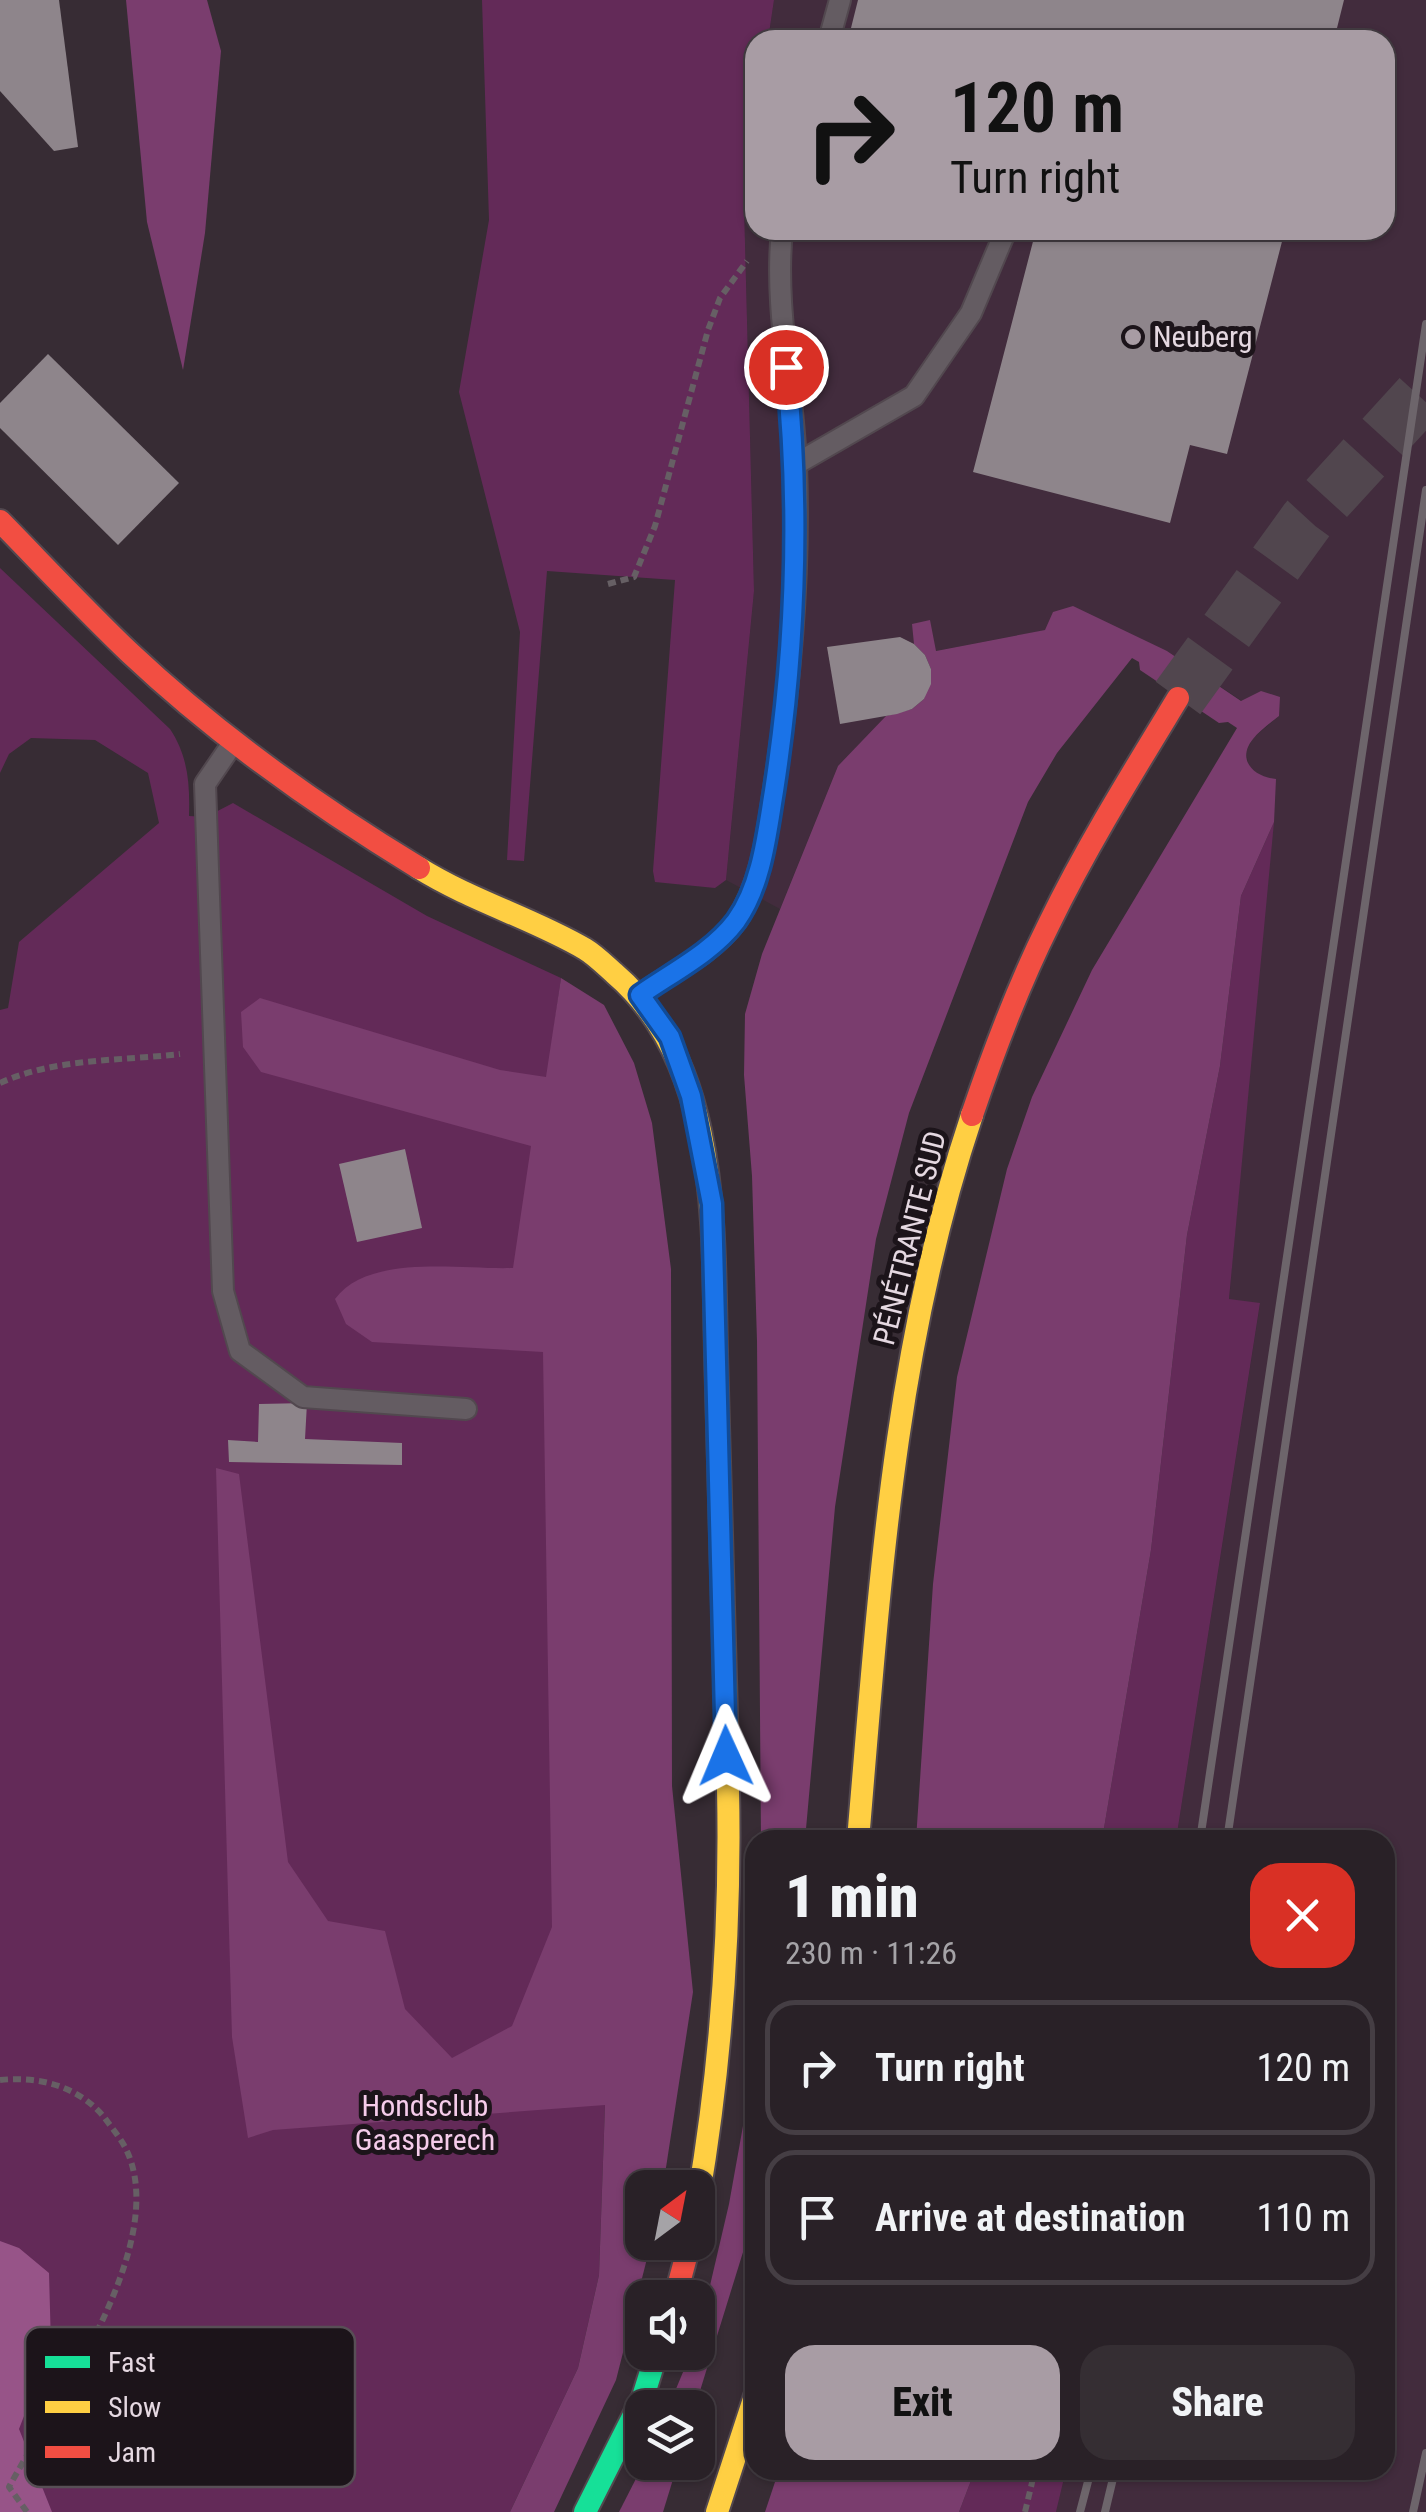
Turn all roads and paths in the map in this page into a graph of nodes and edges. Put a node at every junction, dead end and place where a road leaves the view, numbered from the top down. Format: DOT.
graph roads {
  1 [pos="840,0"];
  2 [pos="832,30"];
  3 [pos="781,240"];
  4 [pos="1002,240"];
  5 [pos="746,265"];
  6 [pos="796,464"];
  7 [pos="0,521"];
  8 [pos="608,584"];
  9 [pos="1178,698"];
  10 [pos="234,741"];
  11 [pos="640,995"];
  12 [pos="180,1054"];
  13 [pos="0,1083"];
  14 [pos="466,1409"];
  15 [pos="859,1830"];
  16 [pos="0,2080"];
  17 [pos="703,2170"];
  18 [pos="99,2327"];
  19 [pos="651,2370"];
  20 [pos="745,2427"];
  21 [pos="25,2460"];
  22 [pos="1033,2480"];
  23 [pos="28,2512"];
  24 [pos="585,2512"];
  25 [pos="717,2512"];
  26 [pos="1025,2512"];
  1 -- 2 [label="lane"];
  3 -- 6 [label="lane"];
  4 -- 6 [label="lane"];
  5 -- 8 [label="path"];
  6 -- 11 [label="lane"];
  7 -- 10 [label="main road"];
  9 -- 15 [label="main road, PÉNÉTRANTE SUD"];
  10 -- 11 [label="main road"];
  10 -- 14 [label="lane"];
  11 -- 17 [label="main road"];
  12 -- 13 [label="path"];
  16 -- 18 [label="path"];
  19 -- 24 [label="main road"];
  20 -- 25 [label="main road"];
  21 -- 23 [label="path"];
  22 -- 26 [label="path"];
}
